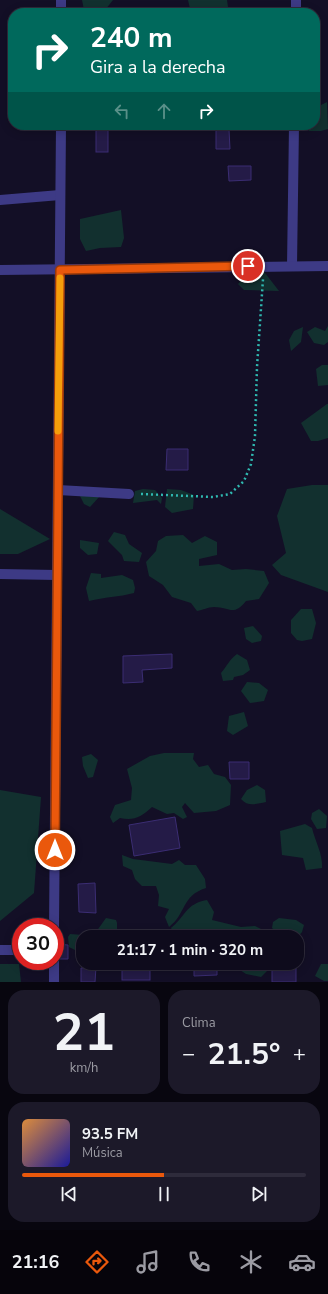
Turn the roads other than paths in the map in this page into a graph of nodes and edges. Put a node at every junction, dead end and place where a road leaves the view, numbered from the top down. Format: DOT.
graph roads {
  1 [pos="61,130"];
  2 [pos="294,130"];
  3 [pos="60,195"];
  4 [pos="0,200"];
  5 [pos="292,266"];
  6 [pos="328,266"];
  7 [pos="0,270"];
  8 [pos="60,270"];
  9 [pos="58,490"];
  10 [pos="129,494"];
  11 [pos="0,574"];
  12 [pos="57,575"];
  13 [pos="54,918"];
  14 [pos="0,950"];
  15 [pos="12,950"];
  16 [pos="54,970"];
  17 [pos="54,982"];
  1 -- 3 [label="street"];
  2 -- 5 [label="street"];
  3 -- 4 [label="street"];
  3 -- 8 [label="street"];
  5 -- 6 [label="street"];
  5 -- 8 [label="street"];
  7 -- 8 [label="street"];
  8 -- 9 [label="street"];
  9 -- 10 [label="street"];
  9 -- 12 [label="street"];
  11 -- 12 [label="street"];
  12 -- 13 [label="street"];
  14 -- 15 [label="street"];
  16 -- 17 [label="street"];
}
